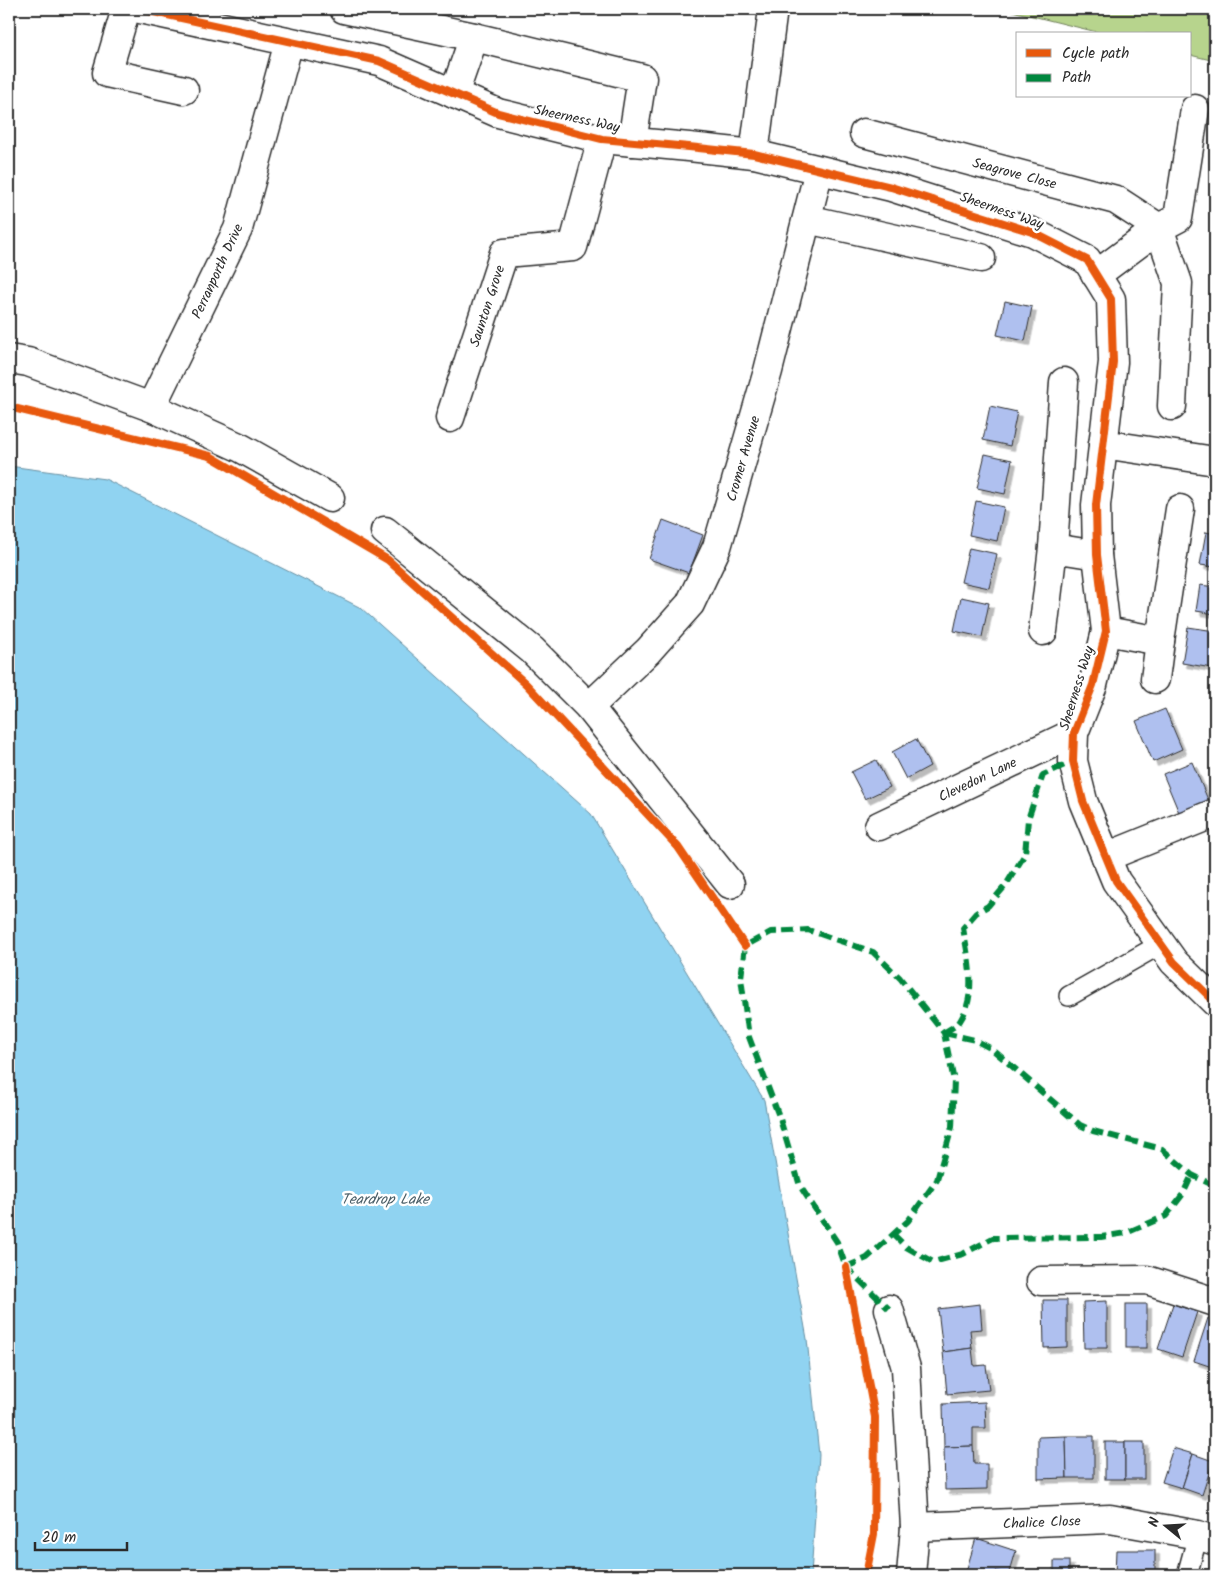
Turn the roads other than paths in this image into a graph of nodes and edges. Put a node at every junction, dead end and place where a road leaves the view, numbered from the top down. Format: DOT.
graph roads {
  1 [pos="126,9"];
  2 [pos="344,9"];
  3 [pos="773,9"];
  4 [pos="154,10"];
  5 [pos="474,37"];
  6 [pos="289,42"];
  7 [pos="184,90"];
  8 [pos="454,94"];
  9 [pos="1195,109"];
  10 [pos="864,133"];
  11 [pos="602,140"];
  12 [pos="632,142"];
  13 [pos="754,154"];
  14 [pos="819,170"];
  15 [pos="807,219"];
  16 [pos="1159,228"];
  17 [pos="981,258"];
  18 [pos="1096,275"];
  19 [pos="9,359"];
  20 [pos="1064,382"];
  21 [pos="1172,406"];
  22 [pos="151,407"];
  23 [pos="450,418"];
  24 [pos="1103,444"];
  25 [pos="1215,461"];
  26 [pos="330,498"];
  27 [pos="1180,509"];
  28 [pos="385,531"];
  29 [pos="1053,548"];
  30 [pos="1098,555"];
  31 [pos="1044,631"];
  32 [pos="1106,631"];
  33 [pos="1160,641"];
  34 [pos="1155,679"];
  35 [pos="589,707"];
  36 [pos="1074,733"];
  37 [pos="1215,813"];
  38 [pos="879,826"];
  39 [pos="1106,856"];
  40 [pos="730,884"];
  41 [pos="1161,944"];
  42 [pos="1069,996"];
  43 [pos="1215,1002"];
  44 [pos="1041,1281"];
  45 [pos="1215,1302"];
  46 [pos="889,1309"];
  47 [pos="915,1527"];
  48 [pos="1207,1538"];
  49 [pos="911,1575"];
  50 [pos="1187,1575"];
  1 -- 7 [label="street"];
  2 -- 5 [label="street, Sheerness Way"];
  3 -- 13 [label="street"];
  4 -- 6 [label="street, Sheerness Way"];
  5 -- 8 [label="street"];
  5 -- 12 [label="street, Sheerness Way"];
  6 -- 8 [label="street, Sheerness Way"];
  6 -- 22 [label="street, Perranporth Drive"];
  8 -- 11 [label="street, Sheerness Way"];
  9 -- 16 [label="street"];
  10 -- 16 [label="street, Seagrove Close"];
  11 -- 12 [label="street, Sheerness Way"];
  11 -- 23 [label="street, Saunton Grove"];
  12 -- 13 [label="street, Sheerness Way"];
  13 -- 14 [label="street, Sheerness Way"];
  14 -- 15 [label="street, Cromer Avenue"];
  14 -- 18 [label="street, Sheerness Way"];
  15 -- 17 [label="street"];
  15 -- 35 [label="street, Cromer Avenue"];
  16 -- 18 [label="street"];
  16 -- 21 [label="street"];
  18 -- 24 [label="street, Sheerness Way"];
  19 -- 22 [label="street"];
  20 -- 29 [label="street"];
  22 -- 26 [label="street"];
  24 -- 25 [label="street"];
  24 -- 30 [label="street, Sheerness Way"];
  27 -- 33 [label="street"];
  28 -- 35 [label="street"];
  29 -- 30 [label="street"];
  29 -- 31 [label="street"];
  30 -- 32 [label="street, Sheerness Way"];
  32 -- 33 [label="street, Sheerness Way"];
  32 -- 36 [label="street, Sheerness Way"];
  33 -- 34 [label="street"];
  35 -- 40 [label="street"];
  36 -- 38 [label="street, Clevedon Lane"];
  36 -- 39 [label="street, Sheerness Way"];
  37 -- 39 [label="street"];
  39 -- 41 [label="street, Sheerness Way"];
  41 -- 42 [label="lane"];
  41 -- 43 [label="street, Sheerness Way"];
  44 -- 45 [label="street"];
  46 -- 47 [label="street"];
  47 -- 48 [label="street, Chalice Close"];
  47 -- 49 [label="street"];
  48 -- 50 [label="lane"];
}
